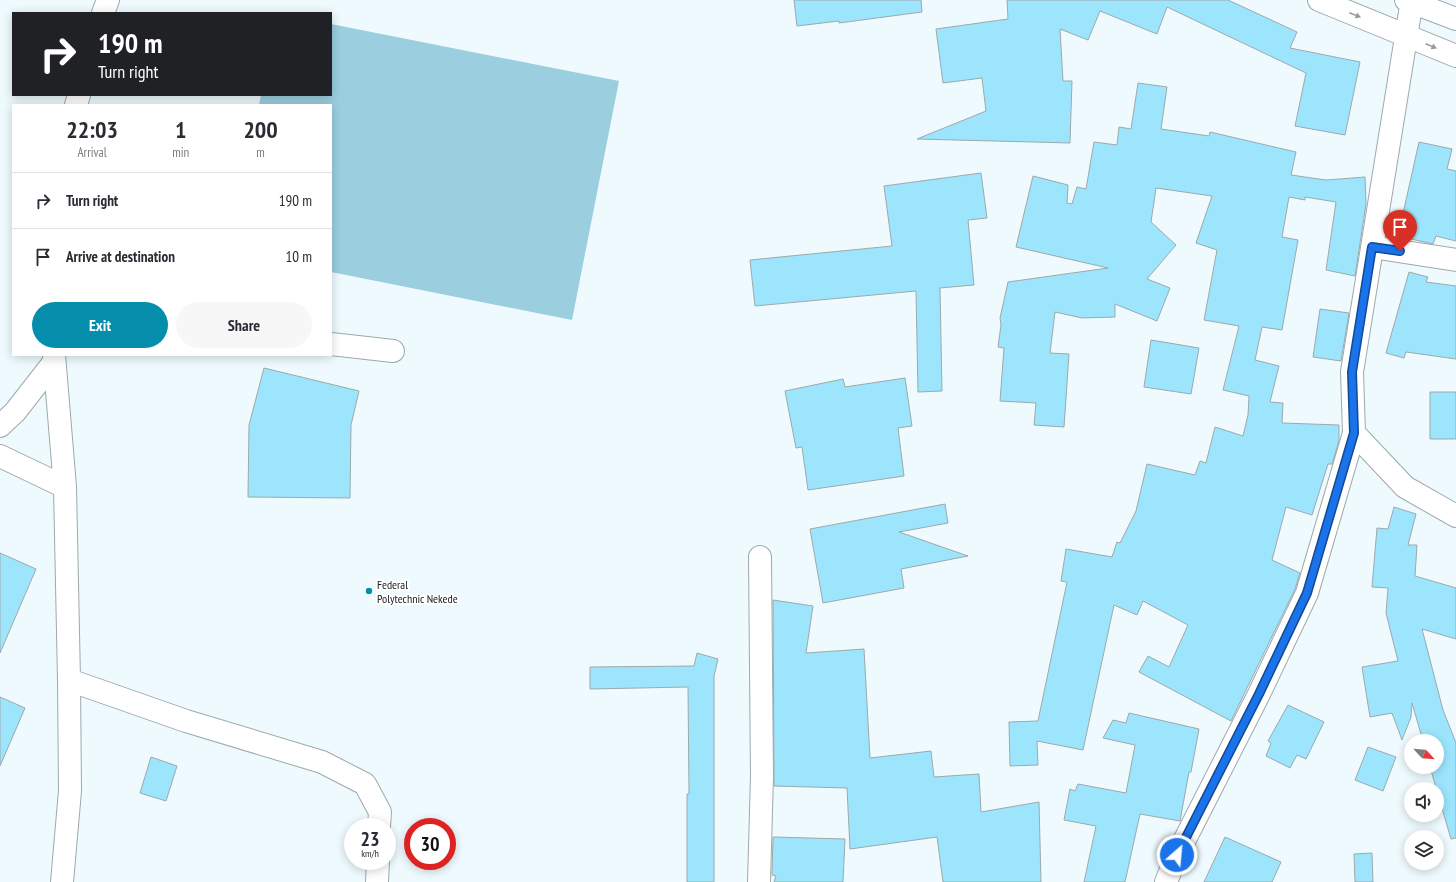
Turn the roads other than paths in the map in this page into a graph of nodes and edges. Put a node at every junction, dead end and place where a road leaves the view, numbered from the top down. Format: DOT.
graph roads {
  1 [pos="108,0"];
  2 [pos="1319,0"];
  3 [pos="1410,1"];
  4 [pos="103,12"];
  5 [pos="1456,20"];
  6 [pos="1407,36"];
  7 [pos="1456,56"];
  8 [pos="1372,247"];
  9 [pos="1456,260"];
  10 [pos="332,344"];
  11 [pos="393,351"];
  12 [pos="54,358"];
  13 [pos="0,426"];
  14 [pos="1354,433"];
  15 [pos="0,456"];
  16 [pos="65,488"];
  17 [pos="1456,516"];
  18 [pos="760,557"];
  19 [pos="69,680"];
  20 [pos="380,818"];
  21 [pos="378,870"];
  22 [pos="62,882"];
  23 [pos="377,882"];
  24 [pos="759,882"];
  25 [pos="1166,882"];
  1 -- 4 [label="street"];
  2 -- 6 [label="street, one-way"];
  3 -- 5 [label="street"];
  3 -- 6 [label="street"];
  6 -- 7 [label="street, one-way"];
  6 -- 8 [label="street"];
  8 -- 9 [label="street"];
  8 -- 14 [label="street"];
  10 -- 11 [label="street"];
  12 -- 13 [label="street"];
  12 -- 16 [label="street"];
  14 -- 17 [label="street"];
  14 -- 25 [label="street"];
  15 -- 16 [label="street"];
  16 -- 19 [label="street"];
  18 -- 24 [label="street"];
  19 -- 20 [label="street"];
  19 -- 22 [label="street"];
  21 -- 23 [label="street"];
}
